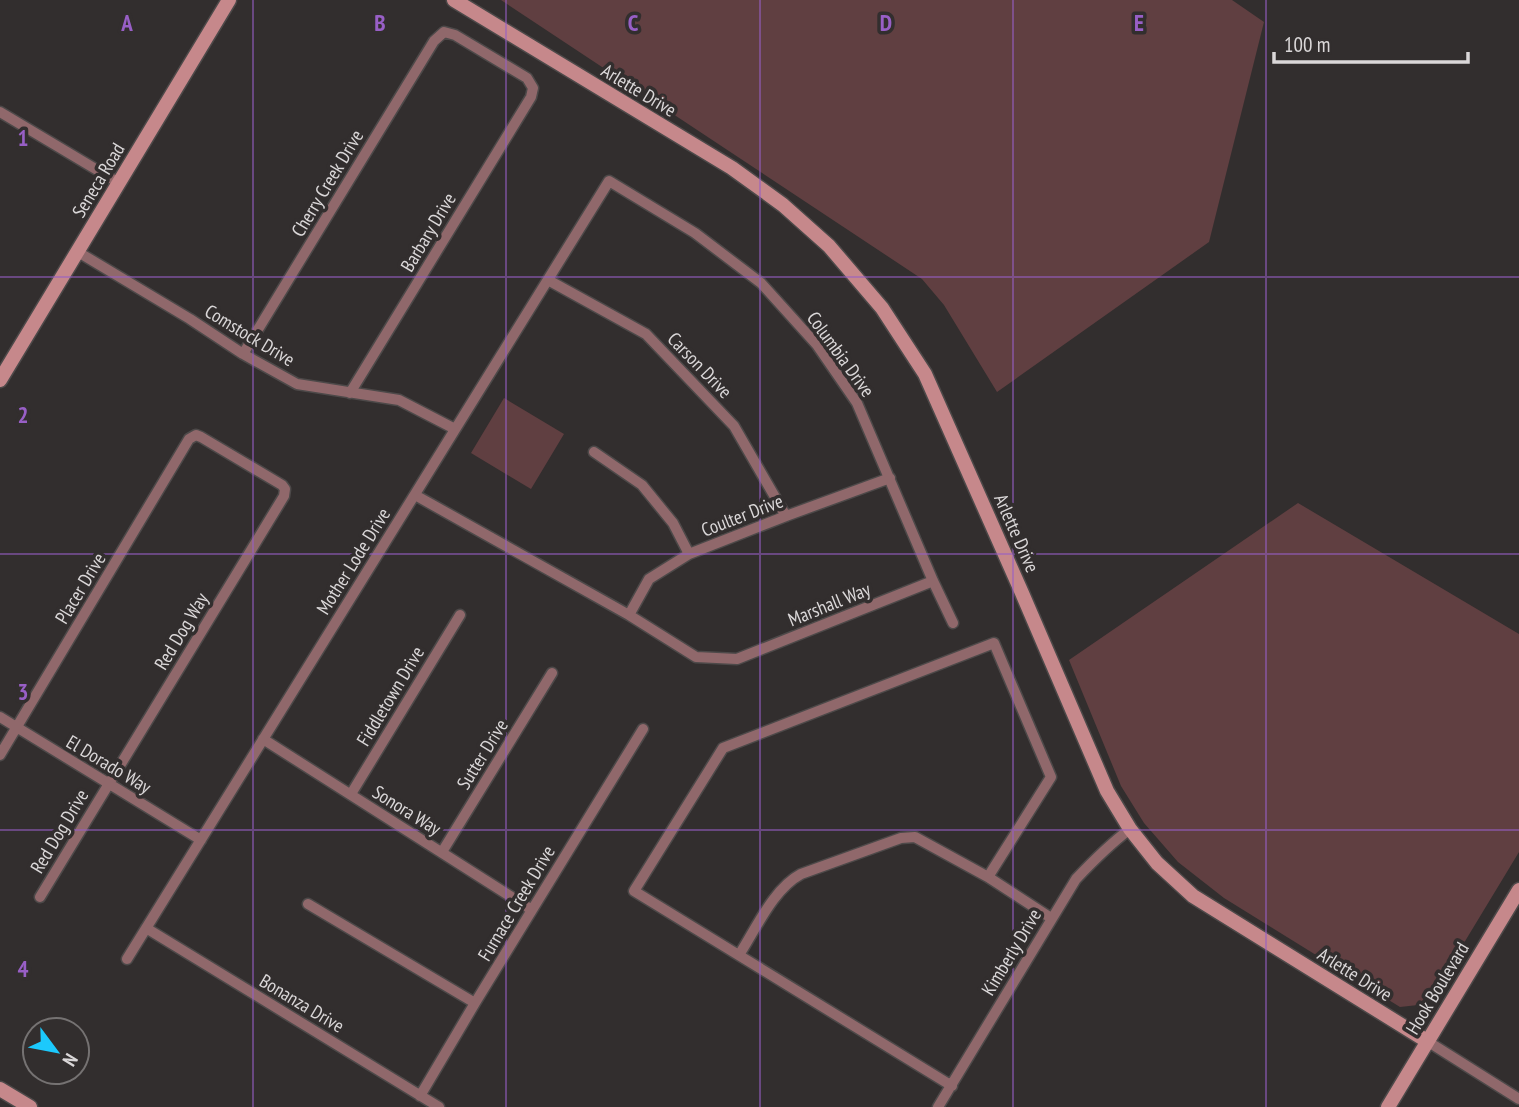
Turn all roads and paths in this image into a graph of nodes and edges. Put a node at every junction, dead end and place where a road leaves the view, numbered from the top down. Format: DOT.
graph roads {
  1 [pos="229,0"];
  2 [pos="454,0"];
  3 [pos="444,32"];
  4 [pos="0,112"];
  5 [pos="609,181"];
  6 [pos="119,183"];
  7 [pos="78,252"];
  8 [pos="548,280"];
  9 [pos="243,354"];
  10 [pos="0,380"];
  11 [pos="350,393"];
  12 [pos="455,429"];
  13 [pos="189,439"];
  14 [pos="594,452"];
  15 [pos="890,478"];
  16 [pos="415,495"];
  17 [pos="786,516"];
  18 [pos="689,554"];
  19 [pos="933,581"];
  20 [pos="460,615"];
  21 [pos="629,615"];
  22 [pos="953,623"];
  23 [pos="552,673"];
  24 [pos="0,717"];
  25 [pos="16,728"];
  26 [pos="643,729"];
  27 [pos="263,739"];
  28 [pos="0,755"];
  29 [pos="108,784"];
  30 [pos="351,794"];
  31 [pos="1130,829"];
  32 [pos="201,841"];
  33 [pos="442,852"];
  34 [pos="988,877"];
  35 [pos="1519,890"];
  36 [pos="40,897"];
  37 [pos="308,904"];
  38 [pos="532,910"];
  39 [pos="1051,918"];
  40 [pos="146,928"];
  41 [pos="739,955"];
  42 [pos="127,959"];
  43 [pos="475,1003"];
  44 [pos="1427,1041"];
  45 [pos="952,1086"];
  46 [pos="0,1089"];
  47 [pos="420,1096"];
  48 [pos="1519,1099"];
  49 [pos="30,1107"];
  50 [pos="439,1107"];
  51 [pos="938,1107"];
  52 [pos="1388,1107"];
  1 -- 6 [label="street, Seneca Road"];
  2 -- 31 [label="street, Arlette Drive"];
  3 -- 9 [label="street, Cherry Creek Drive"];
  3 -- 11 [label="street, Barbary Drive"];
  4 -- 6 [label="street"];
  5 -- 8 [label="street, Mother Lode Drive"];
  5 -- 15 [label="street, Columbia Drive"];
  6 -- 7 [label="street, Seneca Road"];
  7 -- 9 [label="street, Comstock Drive"];
  7 -- 10 [label="street, Seneca Road"];
  8 -- 12 [label="street, Mother Lode Drive"];
  8 -- 17 [label="street, Carson Drive"];
  9 -- 11 [label="street, Comstock Drive"];
  11 -- 12 [label="street, Comstock Drive"];
  12 -- 16 [label="street, Mother Lode Drive"];
  13 -- 25 [label="street, Placer Drive"];
  13 -- 29 [label="street, Red Dog Way"];
  14 -- 18 [label="street"];
  15 -- 17 [label="street, Coulter Drive"];
  15 -- 19 [label="street, Columbia Drive"];
  16 -- 21 [label="street"];
  16 -- 27 [label="street, Mother Lode Drive"];
  17 -- 18 [label="street, Coulter Drive"];
  18 -- 21 [label="street, Coulter Drive"];
  19 -- 21 [label="street, Marshall Way"];
  19 -- 22 [label="street, Columbia Drive"];
  20 -- 30 [label="street, Fiddletown Drive"];
  23 -- 33 [label="street, Sutter Drive"];
  24 -- 25 [label="street, El Dorado Way"];
  25 -- 28 [label="street, Placer Drive"];
  25 -- 29 [label="street, El Dorado Way"];
  26 -- 38 [label="street, Furnace Creek Drive"];
  27 -- 30 [label="street, Sonora Way"];
  27 -- 32 [label="street, Mother Lode Drive"];
  29 -- 32 [label="street, El Dorado Way"];
  29 -- 36 [label="street, Red Dog Drive"];
  30 -- 33 [label="street, Sonora Way"];
  31 -- 39 [label="street, Kimberly Drive"];
  31 -- 44 [label="street, Arlette Drive"];
  32 -- 40 [label="street, Mother Lode Drive"];
  33 -- 38 [label="street, Sonora Way"];
  34 -- 39 [label="street"];
  34 -- 41 [label="street"];
  34 -- 41 [label="street"];
  35 -- 44 [label="street, Hook Boulevard"];
  37 -- 43 [label="street"];
  38 -- 43 [label="street, Furnace Creek Drive"];
  39 -- 45 [label="street, Kimberly Drive"];
  40 -- 42 [label="street, Mother Lode Drive"];
  40 -- 47 [label="street, Bonanza Drive"];
  41 -- 45 [label="street"];
  43 -- 47 [label="street, Furnace Creek Drive"];
  44 -- 48 [label="street, Arlette Drive"];
  44 -- 52 [label="street, Hook Boulevard"];
  45 -- 51 [label="street, Kimberly Drive"];
  46 -- 49 [label="street"];
  47 -- 50 [label="street, Bonanza Drive"];
}
